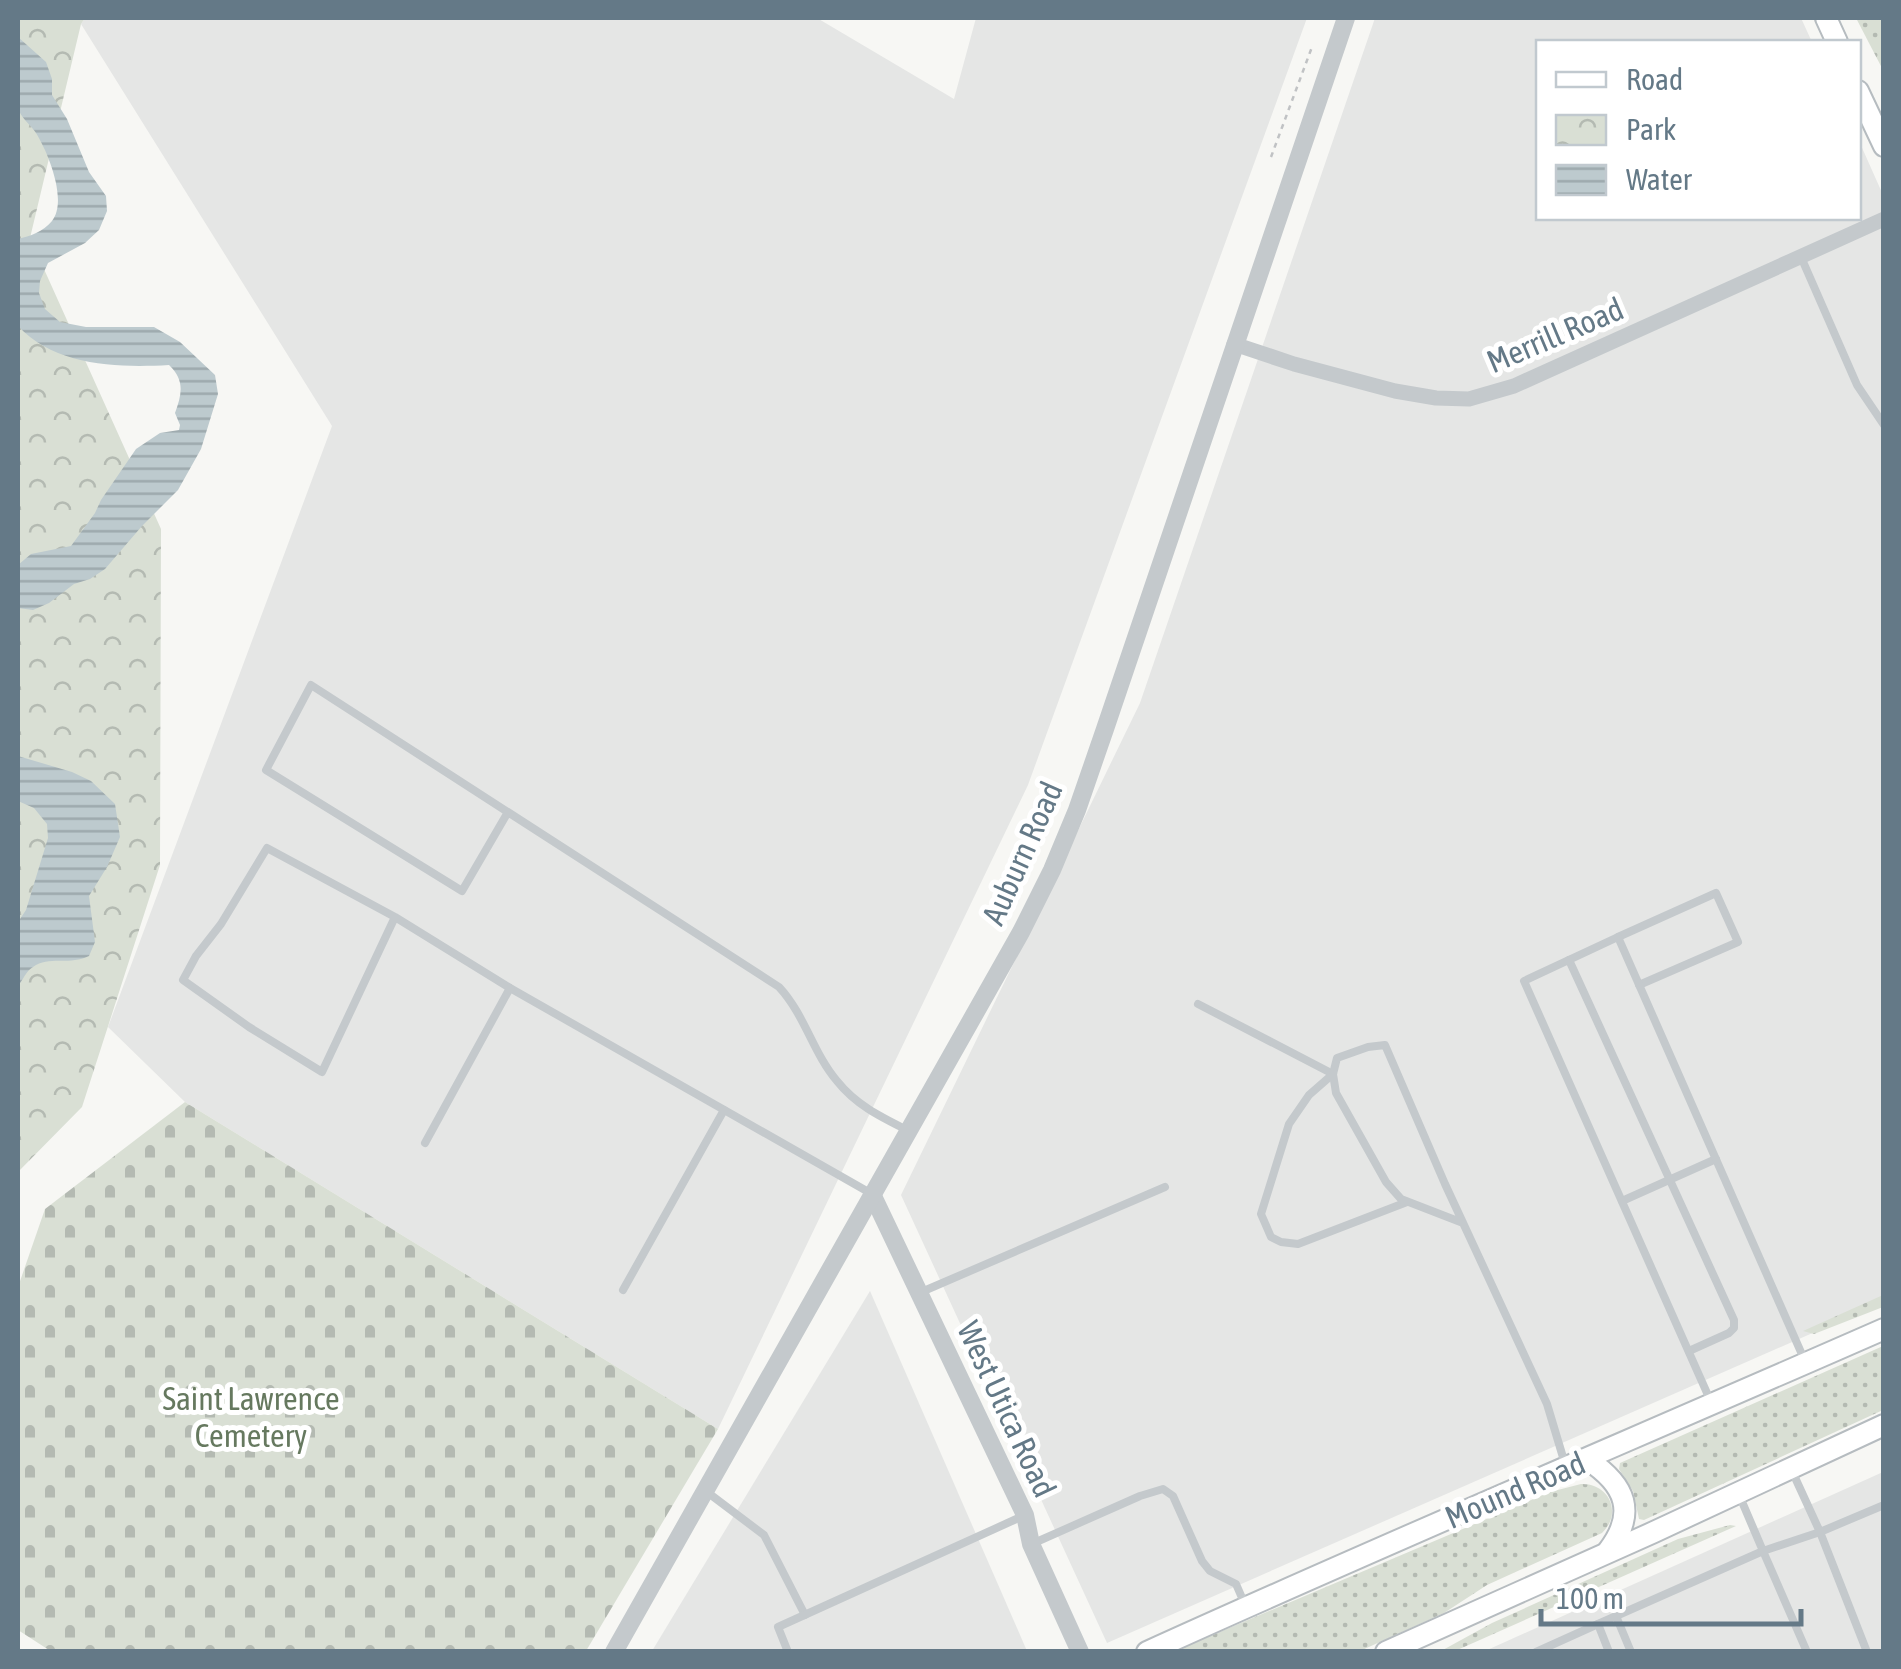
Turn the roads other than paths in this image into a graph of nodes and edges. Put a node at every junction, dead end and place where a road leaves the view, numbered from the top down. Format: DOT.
graph roads {
  1 [pos="1346,18"];
  2 [pos="1861,96"];
  3 [pos="1884,146"];
  4 [pos="1884,220"];
  5 [pos="1801,257"];
  6 [pos="1234,344"];
  7 [pos="1884,425"];
  8 [pos="508,812"];
  9 [pos="395,917"];
  10 [pos="1618,937"];
  11 [pos="1569,960"];
  12 [pos="1639,985"];
  13 [pos="510,988"];
  14 [pos="1198,1004"];
  15 [pos="1334,1074"];
  16 [pos="724,1110"];
  17 [pos="907,1130"];
  18 [pos="425,1143"];
  19 [pos="1716,1159"];
  20 [pos="1670,1180"];
  21 [pos="1165,1187"];
  22 [pos="872,1194"];
  23 [pos="1622,1201"];
  24 [pos="1408,1202"];
  25 [pos="1463,1222"];
  26 [pos="624,1290"];
  27 [pos="919,1293"];
  28 [pos="1884,1329"];
  29 [pos="1689,1352"];
  30 [pos="1806,1364"];
  31 [pos="1712,1405"];
  32 [pos="1884,1425"];
  33 [pos="1588,1460"];
  34 [pos="1566,1468"];
  35 [pos="1790,1468"];
  36 [pos="705,1490"];
  37 [pos="1738,1492"];
  38 [pos="1884,1505"];
  39 [pos="1025,1516"];
  40 [pos="1820,1532"];
  41 [pos="1031,1544"];
  42 [pos="1764,1551"];
  43 [pos="1608,1552"];
  44 [pos="1246,1607"];
  45 [pos="804,1615"];
  46 [pos="1616,1616"];
  47 [pos="1598,1624"];
  48 [pos="1395,1650"];
  49 [pos="614,1652"];
  50 [pos="788,1652"];
  51 [pos="1080,1652"];
  52 [pos="1147,1652"];
  53 [pos="1536,1652"];
  54 [pos="1609,1652"];
  55 [pos="1630,1652"];
  56 [pos="1807,1652"];
  57 [pos="1867,1652"];
  1 -- 6 [label="street, Auburn Road"];
  2 -- 3 [label="main road"];
  4 -- 5 [label="street, Merrill Road"];
  5 -- 6 [label="street, Merrill Road"];
  5 -- 7 [label="lane"];
  6 -- 17 [label="street, Auburn Road"];
  8 -- 8 [label="lane"];
  8 -- 17 [label="lane"];
  9 -- 9 [label="lane"];
  9 -- 13 [label="lane"];
  10 -- 11 [label="lane"];
  10 -- 12 [label="lane"];
  10 -- 12 [label="lane"];
  11 -- 20 [label="lane"];
  11 -- 23 [label="lane"];
  12 -- 19 [label="lane"];
  13 -- 16 [label="lane"];
  13 -- 18 [label="lane"];
  14 -- 15 [label="lane"];
  15 -- 24 [label="lane"];
  15 -- 24 [label="lane"];
  15 -- 25 [label="lane"];
  16 -- 22 [label="lane"];
  16 -- 26 [label="lane"];
  17 -- 22 [label="street, Auburn Road"];
  19 -- 20 [label="lane"];
  19 -- 30 [label="lane"];
  20 -- 23 [label="lane"];
  20 -- 29 [label="lane"];
  21 -- 27 [label="lane"];
  22 -- 27 [label="street, West Utica Road"];
  22 -- 36 [label="street, Auburn Road"];
  23 -- 29 [label="lane"];
  24 -- 25 [label="lane"];
  25 -- 34 [label="lane"];
  27 -- 39 [label="street, West Utica Road"];
  28 -- 30 [label="main road, Mound Road"];
  29 -- 31 [label="lane"];
  30 -- 31 [label="main road, Mound Road"];
  31 -- 33 [label="main road, Mound Road"];
  32 -- 35 [label="main road"];
  33 -- 34 [label="main road, Mound Road"];
  33 -- 43 [label="main road"];
  34 -- 44 [label="main road, Mound Road"];
  35 -- 37 [label="main road"];
  35 -- 40 [label="lane"];
  36 -- 45 [label="lane"];
  36 -- 49 [label="street, Auburn Road"];
  37 -- 42 [label="lane"];
  37 -- 43 [label="main road"];
  38 -- 40 [label="lane"];
  39 -- 41 [label="street, West Utica Road"];
  39 -- 45 [label="lane"];
  40 -- 42 [label="lane"];
  40 -- 57 [label="lane"];
  41 -- 44 [label="lane"];
  41 -- 51 [label="street, West Utica Road"];
  42 -- 46 [label="lane"];
  42 -- 56 [label="lane"];
  43 -- 48 [label="main road"];
  44 -- 52 [label="main road, Mound Road"];
  45 -- 50 [label="lane"];
  46 -- 47 [label="lane"];
  46 -- 55 [label="lane"];
  47 -- 53 [label="lane"];
  47 -- 54 [label="lane"];
}
